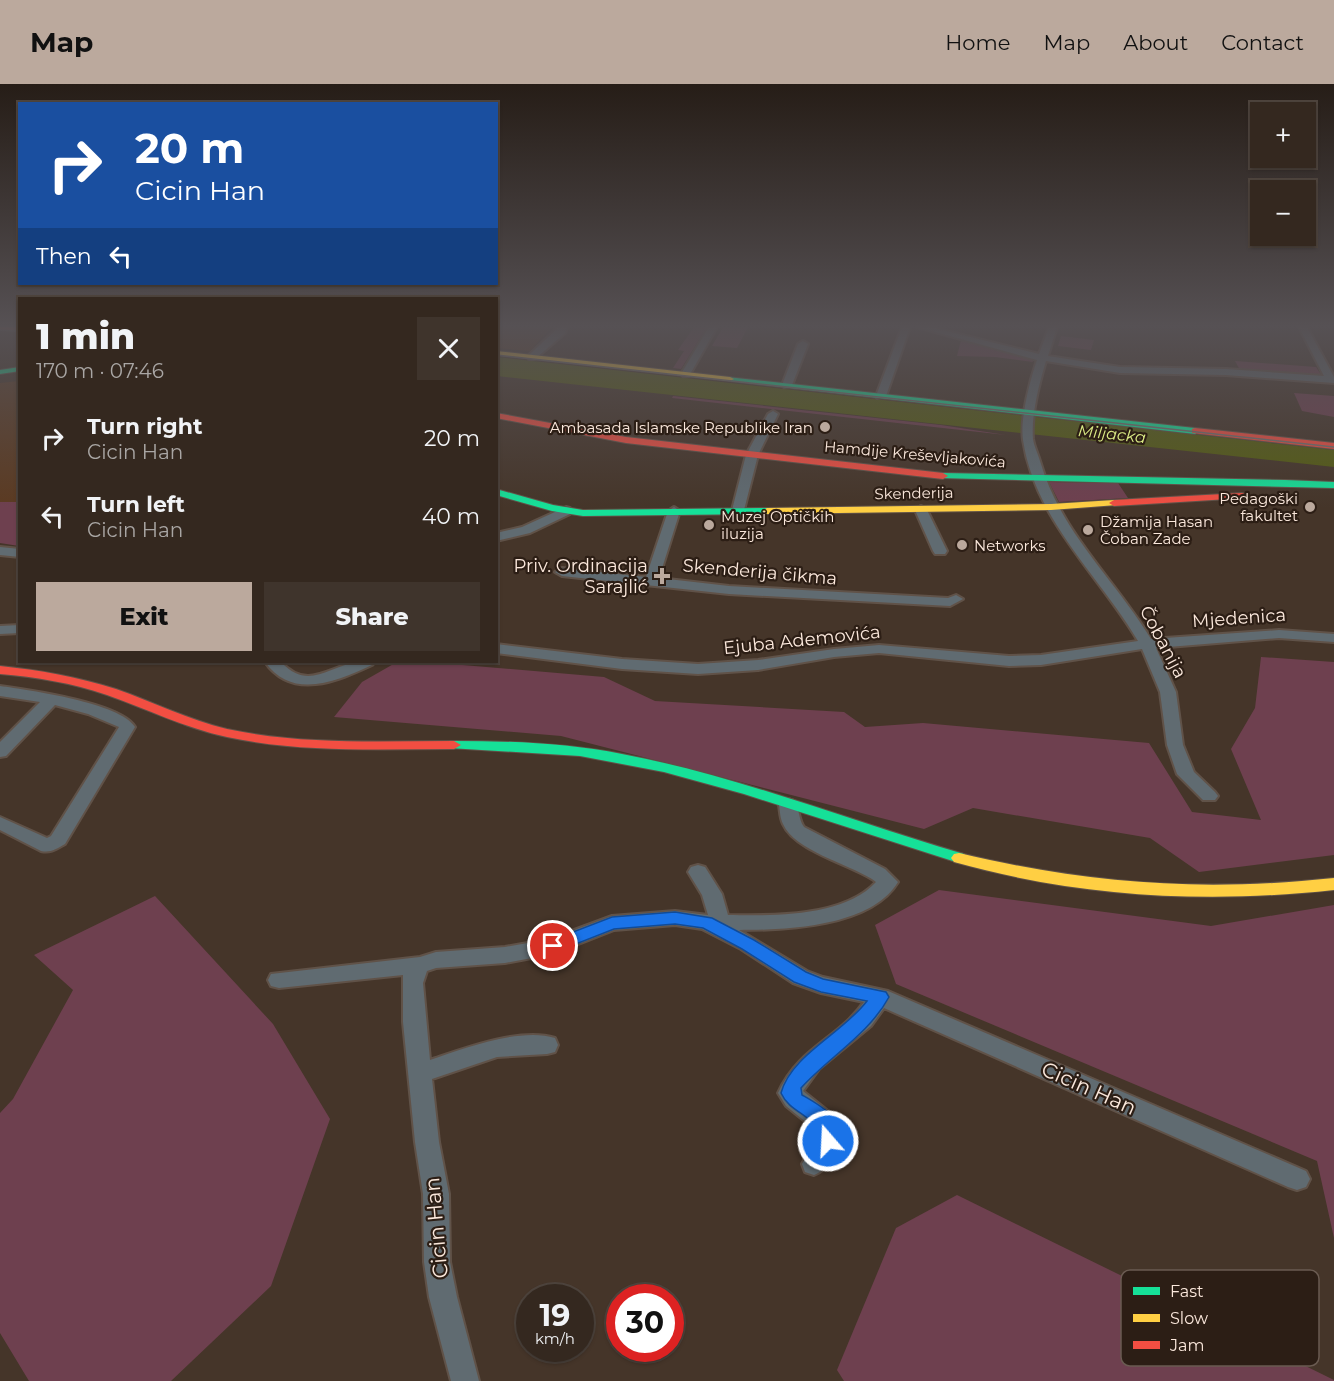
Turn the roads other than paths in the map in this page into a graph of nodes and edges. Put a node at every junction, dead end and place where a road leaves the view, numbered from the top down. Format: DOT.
graph roads {
  1 [pos="809,388"];
  2 [pos="884,388"];
  3 [pos="1036,388"];
  4 [pos="881,396"];
  5 [pos="773,414"];
  6 [pos="498,415"];
  7 [pos="1030,415"];
  8 [pos="1334,446"];
  9 [pos="752,454"];
  10 [pos="1040,479"];
  11 [pos="1334,485"];
  12 [pos="1334,491"];
  13 [pos="498,493"];
  14 [pos="1051,507"];
  15 [pos="738,510"];
  16 [pos="921,510"];
  17 [pos="566,511"];
  18 [pos="674,511"];
  19 [pos="498,537"];
  20 [pos="0,551"];
  21 [pos="940,551"];
  22 [pos="18,553"];
  23 [pos="562,572"];
  24 [pos="652,580"];
  25 [pos="956,599"];
  26 [pos="18,629"];
  27 [pos="0,630"];
  28 [pos="1334,638"];
  29 [pos="1147,644"];
  30 [pos="498,648"];
  31 [pos="274,663"];
  32 [pos="365,663"];
  33 [pos="0,670"];
  34 [pos="27,672"];
  35 [pos="2,692"];
  36 [pos="52,699"];
  37 [pos="0,752"];
  38 [pos="1209,796"];
  39 [pos="788,805"];
  40 [pos="0,823"];
  41 [pos="698,872"];
  42 [pos="1334,884"];
  43 [pos="713,922"];
  44 [pos="420,965"];
  45 [pos="279,980"];
  46 [pos="880,997"];
  47 [pos="547,1045"];
  48 [pos="420,1073"];
  49 [pos="814,1164"];
  50 [pos="1297,1179"];
  51 [pos="465,1381"];
  1 -- 4 [label="main road"];
  2 -- 4 [label="street"];
  3 -- 7 [label="street, Čobanija"];
  4 -- 7 [label="main road"];
  5 -- 9 [label="street"];
  6 -- 9 [label="main road, Hamdije Kreševljakovića"];
  7 -- 8 [label="main road"];
  7 -- 10 [label="street, Čobanija"];
  9 -- 10 [label="main road, Hamdije Kreševljakovića"];
  9 -- 15 [label="street"];
  10 -- 11 [label="main road, Hamdije Kreševljakovića"];
  10 -- 14 [label="street, Čobanija"];
  12 -- 14 [label="main road, Skenderija"];
  13 -- 17 [label="main road, Skenderija"];
  14 -- 16 [label="main road, Skenderija"];
  14 -- 29 [label="street, Čobanija"];
  15 -- 16 [label="main road, Skenderija"];
  15 -- 18 [label="main road, Skenderija"];
  16 -- 21 [label="street"];
  17 -- 18 [label="main road, Skenderija"];
  17 -- 19 [label="street"];
  18 -- 24 [label="street"];
  20 -- 22 [label="street"];
  23 -- 24 [label="street, Skenderija čikma"];
  24 -- 25 [label="street, Skenderija čikma"];
  26 -- 27 [label="street"];
  28 -- 29 [label="street, Mjedenica"];
  29 -- 30 [label="street, Ejuba Ademovića"];
  29 -- 38 [label="street, Čobanija"];
  31 -- 32 [label="street"];
  33 -- 34 [label="main road"];
  34 -- 35 [label="street"];
  34 -- 39 [label="main road"];
  35 -- 36 [label="street"];
  36 -- 37 [label="street"];
  36 -- 40 [label="street"];
  39 -- 42 [label="main road"];
  39 -- 43 [label="street"];
  41 -- 43 [label="street"];
  43 -- 44 [label="street, Cicin Han"];
  43 -- 46 [label="street, Cicin Han"];
  44 -- 45 [label="street, Cicin Han"];
  44 -- 48 [label="street, Cicin Han"];
  46 -- 49 [label="street"];
  46 -- 50 [label="street, Cicin Han"];
  47 -- 48 [label="street"];
  48 -- 51 [label="street, Cicin Han"];
}
